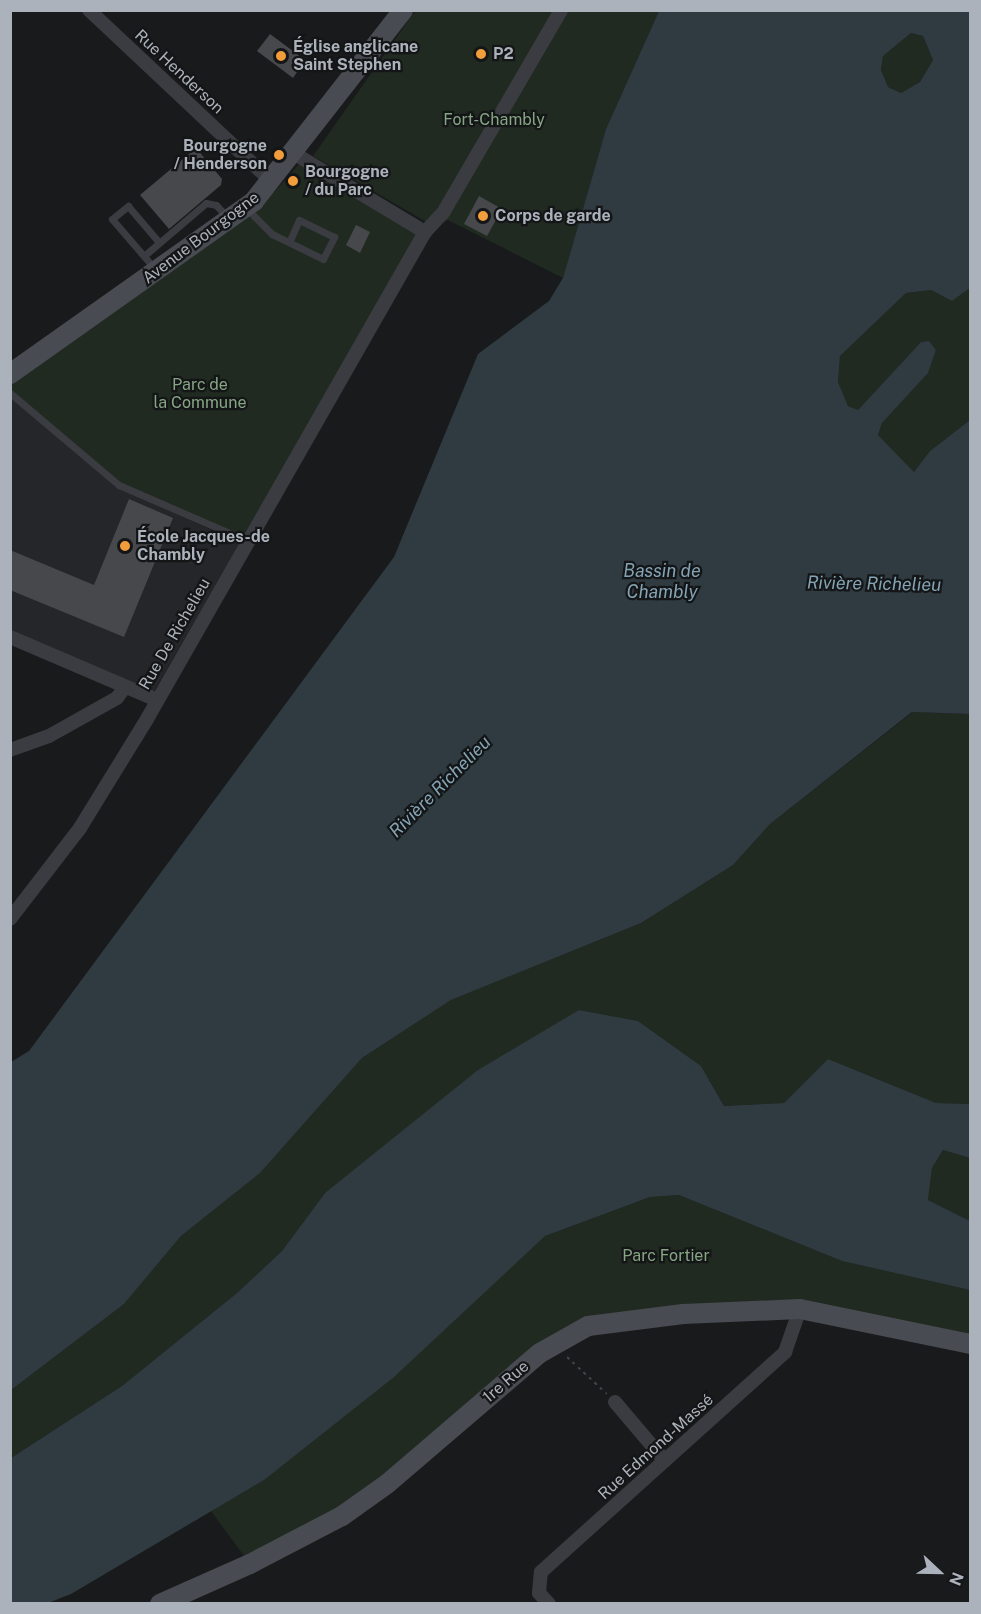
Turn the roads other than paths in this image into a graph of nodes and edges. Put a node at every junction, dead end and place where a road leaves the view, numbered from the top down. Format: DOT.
graph roads {
  1 [pos="89,10"];
  2 [pos="403,10"];
  3 [pos="561,10"];
  4 [pos="295,154"];
  5 [pos="272,182"];
  6 [pos="246,208"];
  7 [pos="229,220"];
  8 [pos="425,231"];
  9 [pos="157,240"];
  10 [pos="289,242"];
  11 [pos="145,255"];
  12 [pos="156,272"];
  13 [pos="10,374"];
  14 [pos="10,393"];
  15 [pos="248,541"];
  16 [pos="10,637"];
  17 [pos="125,687"];
  18 [pos="157,700"];
  19 [pos="10,750"];
  20 [pos="10,919"];
  21 [pos="800,1309"];
  22 [pos="970,1344"];
  23 [pos="615,1402"];
  24 [pos="665,1461"];
  25 [pos="160,1604"];
  26 [pos="549,1604"];
  1 -- 5 [label="street, Rue Henderson"];
  2 -- 4 [label="street, Avenue Bourgogne"];
  3 -- 8 [label="street, Rue De Richelieu"];
  4 -- 5 [label="street, Avenue Bourgogne"];
  4 -- 8 [label="street"];
  5 -- 6 [label="street, Avenue Bourgogne"];
  6 -- 7 [label="street, Avenue Bourgogne"];
  6 -- 10 [label="lane"];
  7 -- 9 [label="lane"];
  7 -- 12 [label="street, Avenue Bourgogne"];
  8 -- 15 [label="street, Rue De Richelieu"];
  9 -- 11 [label="lane"];
  9 -- 11 [label="lane"];
  10 -- 10 [label="lane"];
  11 -- 12 [label="lane"];
  12 -- 13 [label="street, Avenue Bourgogne"];
  14 -- 15 [label="lane"];
  15 -- 18 [label="street, Rue De Richelieu"];
  16 -- 17 [label="street"];
  17 -- 18 [label="street"];
  17 -- 19 [label="street"];
  18 -- 20 [label="street, Rue De Richelieu"];
  21 -- 22 [label="street, 1re Rue"];
  21 -- 24 [label="street, Rue Edmond-Massé"];
  21 -- 25 [label="street, 1re Rue"];
  23 -- 24 [label="street"];
  24 -- 26 [label="street, Rue Edmond-Massé"];
}
